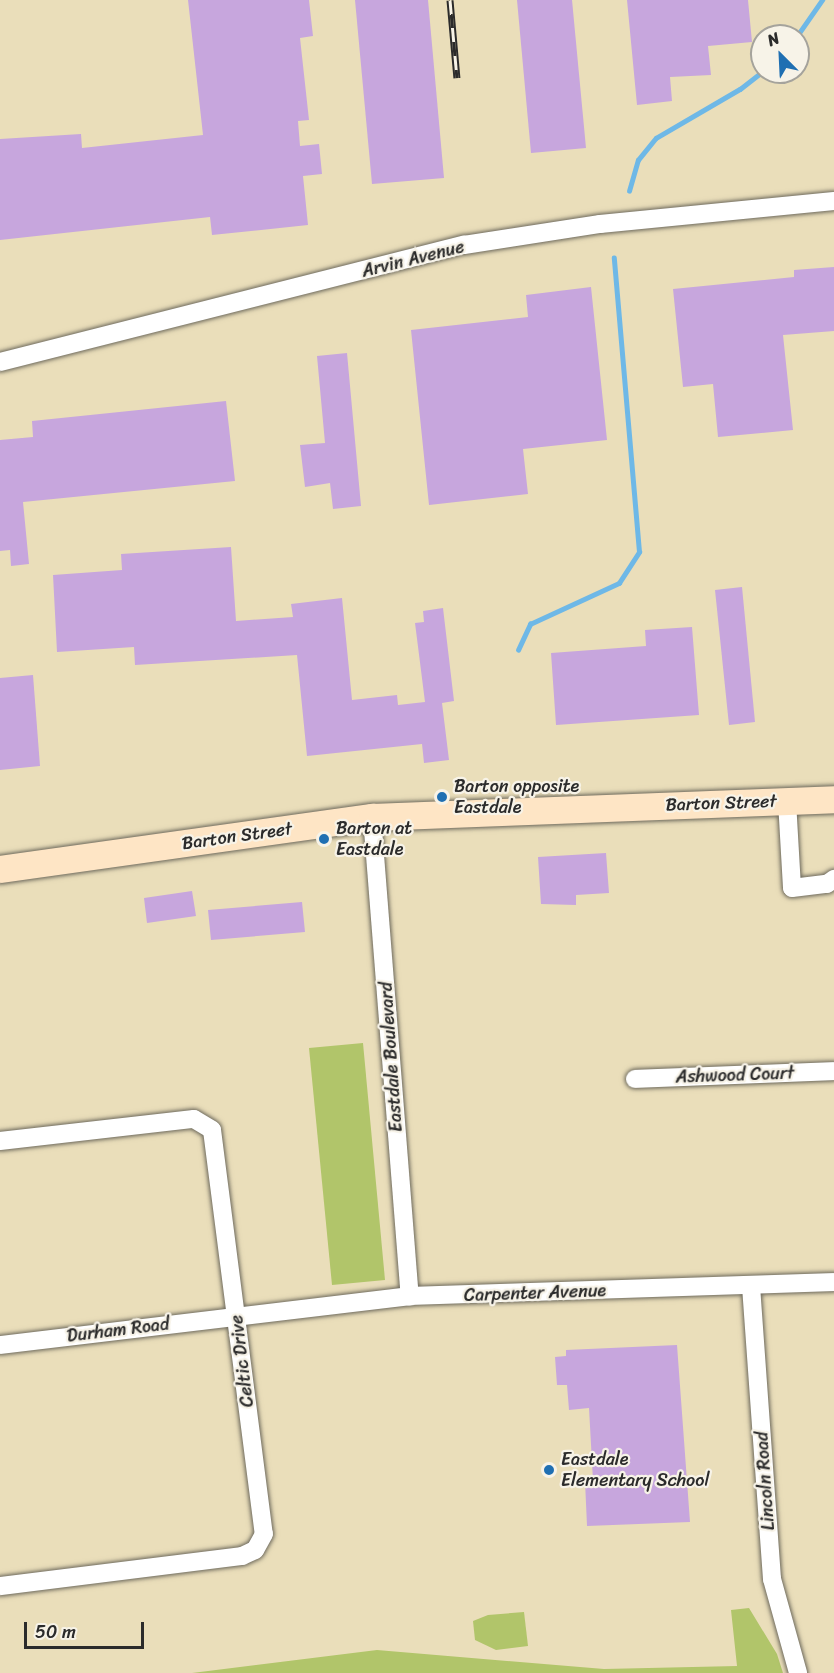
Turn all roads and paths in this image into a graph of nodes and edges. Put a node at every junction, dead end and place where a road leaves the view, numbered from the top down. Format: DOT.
graph roads {
  1 [pos="834,201"];
  2 [pos="0,362"];
  3 [pos="834,799"];
  4 [pos="787,801"];
  5 [pos="372,817"];
  6 [pos="0,869"];
  7 [pos="834,879"];
  8 [pos="834,1071"];
  9 [pos="635,1079"];
  10 [pos="0,1141"];
  11 [pos="834,1282"];
  12 [pos="751,1286"];
  13 [pos="410,1296"];
  14 [pos="237,1317"];
  15 [pos="0,1344"];
  16 [pos="0,1586"];
  17 [pos="798,1673"];
  1 -- 2 [label="street, Arvin Avenue"];
  3 -- 4 [label="main road, Barton Street"];
  4 -- 5 [label="main road, Barton Street"];
  4 -- 7 [label="street"];
  5 -- 6 [label="main road, Barton Street"];
  5 -- 13 [label="street, Eastdale Boulevard"];
  8 -- 9 [label="street, Ashwood Court"];
  10 -- 14 [label="street, Celtic Drive"];
  11 -- 12 [label="street, Carpenter Avenue"];
  12 -- 13 [label="street, Carpenter Avenue"];
  12 -- 17 [label="street, Lincoln Road"];
  13 -- 14 [label="street, Carpenter Avenue"];
  14 -- 15 [label="street, Durham Road"];
  14 -- 16 [label="street, Celtic Drive"];
}
